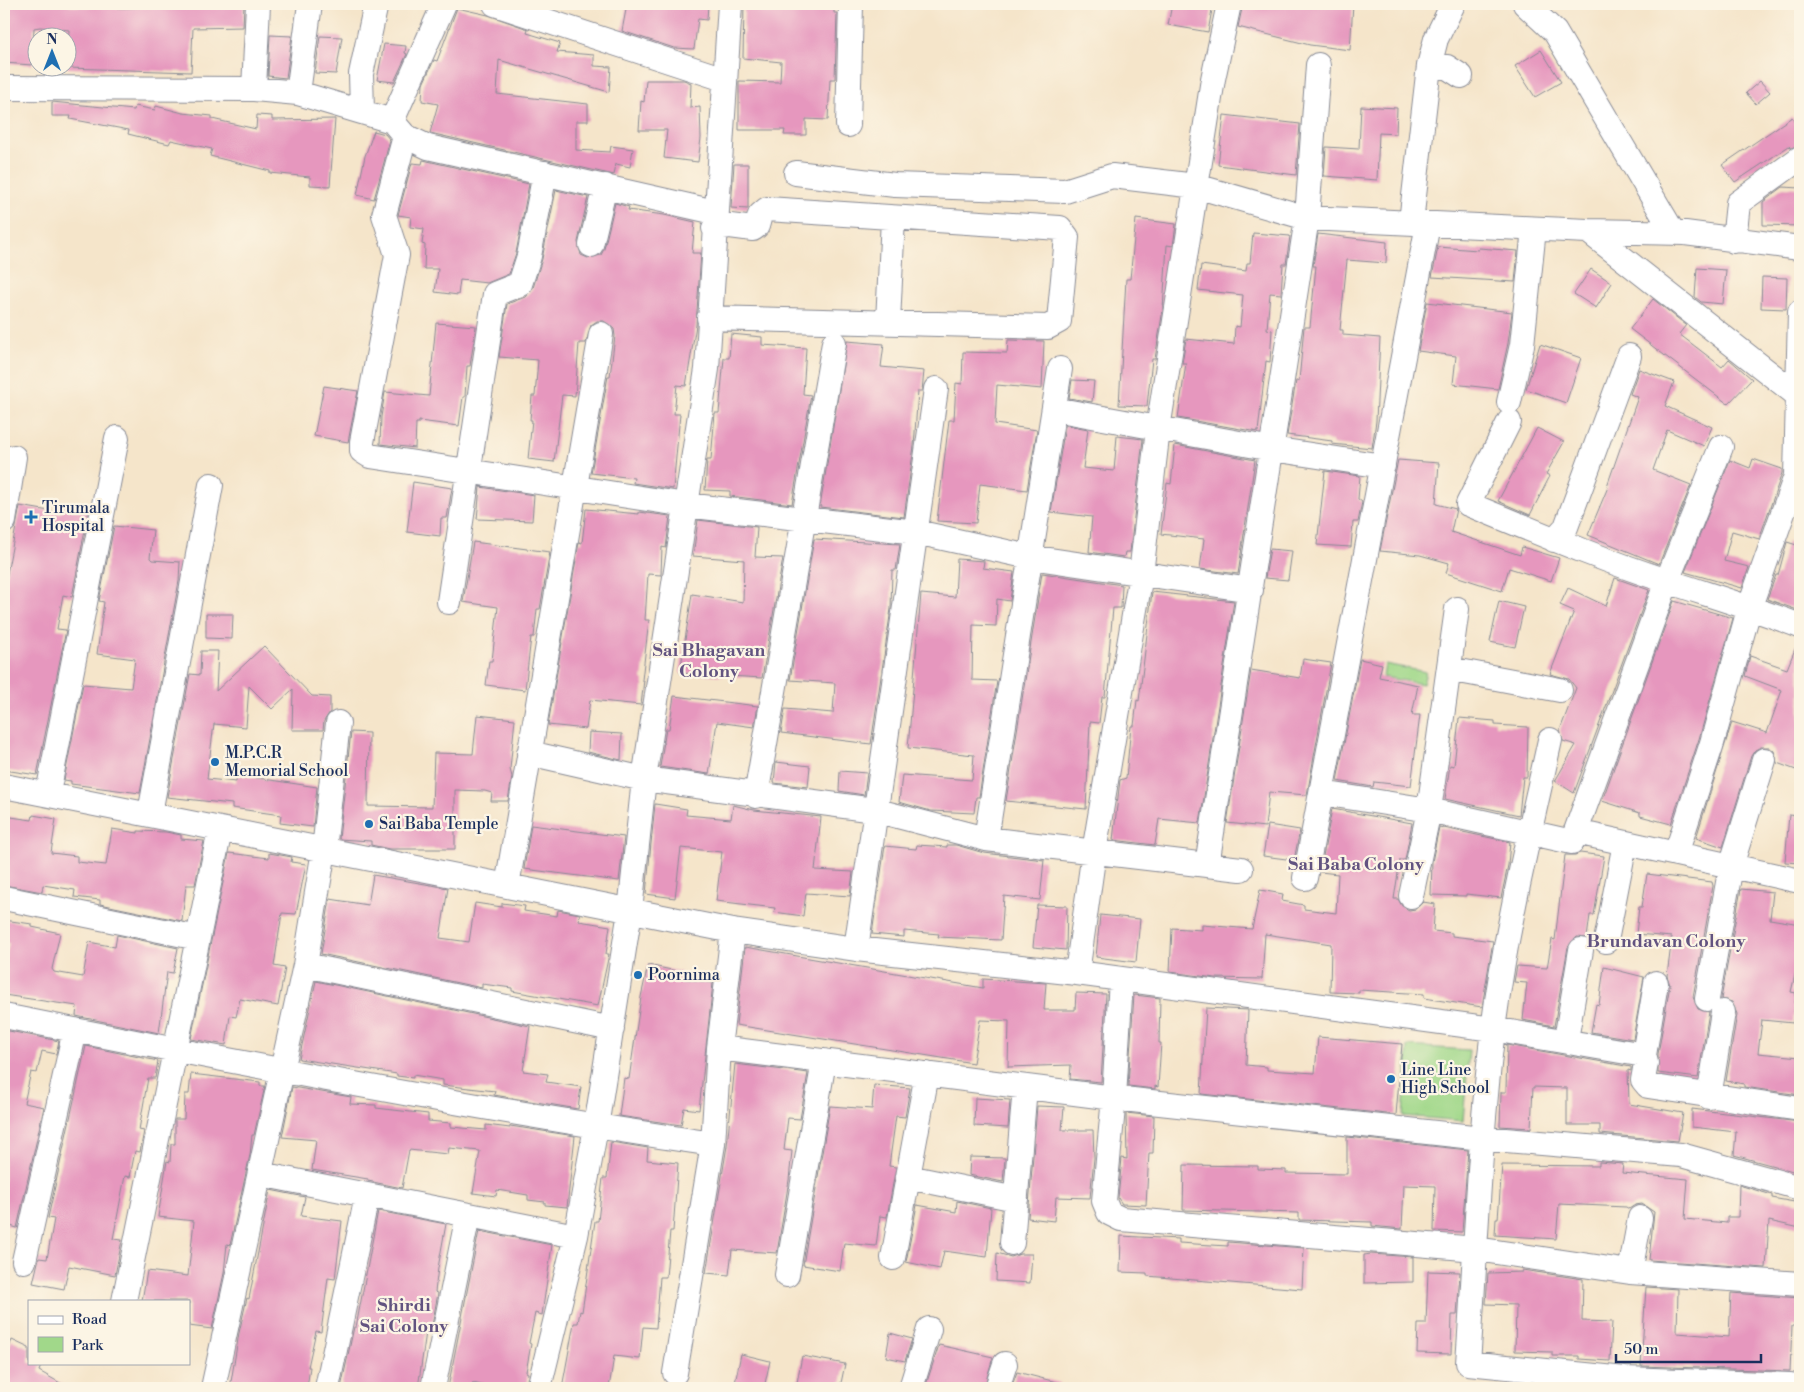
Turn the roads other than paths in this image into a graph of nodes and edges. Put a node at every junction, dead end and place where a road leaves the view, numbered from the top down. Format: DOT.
graph roads {
  1 [pos="258,4"];
  2 [pos="310,4"];
  3 [pos="376,4"];
  4 [pos="444,4"];
  5 [pos="495,4"];
  6 [pos="730,4"];
  7 [pos="851,4"];
  8 [pos="1229,4"];
  9 [pos="1453,4"];
  10 [pos="1525,4"];
  11 [pos="1318,65"];
  12 [pos="1429,66"];
  13 [pos="1461,76"];
  14 [pos="724,79"];
  15 [pos="4,88"];
  16 [pos="254,89"];
  17 [pos="298,93"];
  18 [pos="362,111"];
  19 [pos="848,125"];
  20 [pos="399,129"];
  21 [pos="1800,158"];
  22 [pos="545,173"];
  23 [pos="796,173"];
  24 [pos="605,186"];
  25 [pos="1196,186"];
  26 [pos="893,218"];
  27 [pos="1307,218"];
  28 [pos="720,222"];
  29 [pos="1420,223"];
  30 [pos="1534,229"];
  31 [pos="1588,231"];
  32 [pos="1685,233"];
  33 [pos="1734,241"];
  34 [pos="591,244"];
  35 [pos="1800,248"];
  36 [pos="1800,312"];
  37 [pos="715,318"];
  38 [pos="888,322"];
  39 [pos="601,334"];
  40 [pos="834,343"];
  41 [pos="1629,356"];
  42 [pos="1060,369"];
  43 [pos="936,390"];
  44 [pos="1796,394"];
  45 [pos="1054,409"];
  46 [pos="1158,429"];
  47 [pos="117,438"];
  48 [pos="1721,447"];
  49 [pos="1272,449"];
  50 [pos="14,457"];
  51 [pos="1383,466"];
  52 [pos="467,471"];
  53 [pos="211,485"];
  54 [pos="575,488"];
  55 [pos="686,505"];
  56 [pos="4,512"];
  57 [pos="804,520"];
  58 [pos="916,532"];
  59 [pos="1554,540"];
  60 [pos="1030,557"];
  61 [pos="1141,574"];
  62 [pos="1667,581"];
  63 [pos="1251,590"];
  64 [pos="449,602"];
  65 [pos="1750,606"];
  66 [pos="1457,609"];
  67 [pos="1800,626"];
  68 [pos="1449,669"];
  69 [pos="1560,690"];
  70 [pos="338,723"];
  71 [pos="1550,740"];
  72 [pos="529,753"];
  73 [pos="1764,760"];
  74 [pos="644,779"];
  75 [pos="4,786"];
  76 [pos="1322,793"];
  77 [pos="48,794"];
  78 [pos="756,796"];
  79 [pos="874,810"];
  80 [pos="1429,810"];
  81 [pos="150,813"];
  82 [pos="220,830"];
  83 [pos="1530,831"];
  84 [pos="1576,832"];
  85 [pos="986,839"];
  86 [pos="1625,843"];
  87 [pos="324,850"];
  88 [pos="1094,852"];
  89 [pos="1676,854"];
  90 [pos="1207,865"];
  91 [pos="1731,866"];
  92 [pos="1241,869"];
  93 [pos="1305,878"];
  94 [pos="1800,880"];
  95 [pos="507,886"];
  96 [pos="1411,896"];
  97 [pos="4,898"];
  98 [pos="630,911"];
  99 [pos="733,931"];
  100 [pos="198,938"];
  101 [pos="1606,941"];
  102 [pos="856,949"];
  103 [pos="1581,950"];
  104 [pos="305,965"];
  105 [pos="1077,973"];
  106 [pos="1121,979"];
  107 [pos="1656,983"];
  108 [pos="4,1016"];
  109 [pos="612,1029"];
  110 [pos="1493,1029"];
  111 [pos="75,1030"];
  112 [pos="1566,1040"];
  113 [pos="719,1048"];
  114 [pos="175,1050"];
  115 [pos="1644,1055"];
  116 [pos="824,1061"];
  117 [pos="282,1072"];
  118 [pos="927,1074"];
  119 [pos="1025,1087"];
  120 [pos="1709,1096"];
  121 [pos="1114,1098"];
  122 [pos="1800,1110"];
  123 [pos="596,1127"];
  124 [pos="1482,1138"];
  125 [pos="713,1144"];
  126 [pos="260,1174"];
  127 [pos="908,1177"];
  128 [pos="1800,1188"];
  129 [pos="367,1196"];
  130 [pos="1016,1200"];
  131 [pos="468,1216"];
  132 [pos="1640,1218"];
  133 [pos="576,1236"];
  134 [pos="1012,1243"];
  135 [pos="1476,1249"];
  136 [pos="893,1258"];
  137 [pos="24,1261"];
  138 [pos="1630,1272"];
  139 [pos="787,1276"];
  140 [pos="1800,1284"];
  141 [pos="124,1300"];
  142 [pos="929,1329"];
  143 [pos="1005,1364"];
  144 [pos="675,1373"];
  145 [pos="1624,1384"];
  146 [pos="1714,1385"];
  147 [pos="1790,1386"];
  148 [pos="214,1388"];
  149 [pos="327,1388"];
  150 [pos="433,1388"];
  151 [pos="539,1388"];
  152 [pos="911,1388"];
  153 [pos="998,1388"];
  1 -- 16 [label="street"];
  2 -- 17 [label="street"];
  3 -- 18 [label="street"];
  4 -- 20 [label="street"];
  5 -- 14 [label="street"];
  6 -- 14 [label="street"];
  7 -- 19 [label="street"];
  8 -- 25 [label="street"];
  9 -- 12 [label="street"];
  10 -- 32 [label="street"];
  11 -- 27 [label="street"];
  12 -- 13 [label="street"];
  12 -- 29 [label="street"];
  14 -- 28 [label="street"];
  15 -- 16 [label="street"];
  16 -- 17 [label="street"];
  17 -- 18 [label="street"];
  18 -- 20 [label="street"];
  20 -- 22 [label="street"];
  20 -- 52 [label="street"];
  21 -- 33 [label="street"];
  22 -- 24 [label="street"];
  22 -- 52 [label="street"];
  23 -- 25 [label="street"];
  24 -- 28 [label="street"];
  24 -- 34 [label="street"];
  25 -- 27 [label="street"];
  25 -- 46 [label="street"];
  26 -- 28 [label="street"];
  26 -- 38 [label="street"];
  26 -- 38 [label="street"];
  27 -- 29 [label="street"];
  27 -- 49 [label="street"];
  28 -- 37 [label="street"];
  29 -- 30 [label="street"];
  29 -- 51 [label="street"];
  30 -- 31 [label="street"];
  30 -- 59 [label="street"];
  31 -- 32 [label="street"];
  31 -- 44 [label="street"];
  32 -- 33 [label="street"];
  33 -- 35 [label="street"];
  36 -- 44 [label="street"];
  37 -- 38 [label="street"];
  37 -- 55 [label="street"];
  39 -- 54 [label="street"];
  40 -- 57 [label="street"];
  41 -- 59 [label="street"];
  42 -- 45 [label="street"];
  43 -- 58 [label="street"];
  44 -- 65 [label="street"];
  45 -- 46 [label="street"];
  45 -- 60 [label="street"];
  46 -- 49 [label="street"];
  46 -- 61 [label="street"];
  47 -- 77 [label="street"];
  48 -- 62 [label="street"];
  49 -- 51 [label="street"];
  49 -- 63 [label="street"];
  50 -- 56 [label="street"];
  51 -- 76 [label="street"];
  52 -- 54 [label="street"];
  52 -- 64 [label="street"];
  53 -- 81 [label="street"];
  54 -- 55 [label="street"];
  54 -- 72 [label="street"];
  55 -- 57 [label="street"];
  55 -- 74 [label="street"];
  57 -- 58 [label="street"];
  57 -- 78 [label="street"];
  58 -- 60 [label="street"];
  58 -- 79 [label="street"];
  59 -- 62 [label="street"];
  60 -- 61 [label="street"];
  60 -- 85 [label="street"];
  61 -- 63 [label="street"];
  61 -- 88 [label="street"];
  62 -- 65 [label="street"];
  62 -- 84 [label="street"];
  63 -- 90 [label="street"];
  65 -- 67 [label="street"];
  65 -- 89 [label="street"];
  66 -- 68 [label="street"];
  68 -- 69 [label="street"];
  68 -- 80 [label="street"];
  70 -- 87 [label="street"];
  71 -- 83 [label="street"];
  72 -- 74 [label="street"];
  72 -- 95 [label="street"];
  73 -- 91 [label="street"];
  74 -- 78 [label="street"];
  74 -- 98 [label="street"];
  75 -- 77 [label="street"];
  76 -- 80 [label="street"];
  76 -- 93 [label="street"];
  77 -- 81 [label="street"];
  78 -- 79 [label="street"];
  79 -- 85 [label="street"];
  79 -- 102 [label="street"];
  80 -- 83 [label="street"];
  80 -- 96 [label="street"];
  81 -- 82 [label="street"];
  82 -- 87 [label="street"];
  82 -- 100 [label="street"];
  83 -- 84 [label="street"];
  83 -- 110 [label="street"];
  84 -- 86 [label="street"];
  85 -- 88 [label="street"];
  86 -- 89 [label="street"];
  86 -- 101 [label="street"];
  87 -- 95 [label="street"];
  87 -- 104 [label="street"];
  88 -- 90 [label="street"];
  88 -- 105 [label="street"];
  89 -- 91 [label="street"];
  90 -- 92 [label="street"];
  91 -- 94 [label="street"];
  91 -- 120 [label="street"];
  95 -- 98 [label="street"];
  97 -- 100 [label="street"];
  98 -- 99 [label="street"];
  98 -- 109 [label="street"];
  99 -- 102 [label="street"];
  99 -- 113 [label="street"];
  100 -- 114 [label="street"];
  102 -- 105 [label="street"];
  103 -- 112 [label="street"];
  104 -- 109 [label="street"];
  104 -- 117 [label="street"];
  105 -- 106 [label="street"];
  106 -- 110 [label="street"];
  106 -- 121 [label="street"];
  107 -- 115 [label="street"];
  108 -- 111 [label="street"];
  109 -- 123 [label="street"];
  110 -- 112 [label="street"];
  110 -- 124 [label="street"];
  111 -- 114 [label="street"];
  111 -- 137 [label="street"];
  112 -- 115 [label="street"];
  113 -- 116 [label="street"];
  113 -- 125 [label="street"];
  114 -- 117 [label="street"];
  114 -- 141 [label="street"];
  115 -- 120 [label="street"];
  116 -- 118 [label="street"];
  116 -- 139 [label="street"];
  117 -- 123 [label="street"];
  117 -- 126 [label="street"];
  118 -- 119 [label="street"];
  118 -- 127 [label="street"];
  119 -- 121 [label="street"];
  119 -- 130 [label="street"];
  120 -- 122 [label="street"];
  121 -- 124 [label="street"];
  121 -- 135 [label="street"];
  123 -- 125 [label="street"];
  123 -- 133 [label="street"];
  124 -- 128 [label="street"];
  124 -- 135 [label="street"];
  125 -- 144 [label="street"];
  126 -- 129 [label="street"];
  126 -- 148 [label="street"];
  127 -- 130 [label="street"];
  127 -- 136 [label="street"];
  129 -- 131 [label="street"];
  129 -- 149 [label="street"];
  130 -- 134 [label="street"];
  131 -- 133 [label="street"];
  131 -- 150 [label="street"];
  132 -- 138 [label="street"];
  133 -- 151 [label="street"];
  135 -- 138 [label="street"];
  135 -- 145 [label="street"];
  138 -- 140 [label="street"];
  142 -- 152 [label="street"];
  143 -- 153 [label="street"];
  145 -- 146 [label="street"];
  146 -- 147 [label="street"];
}
